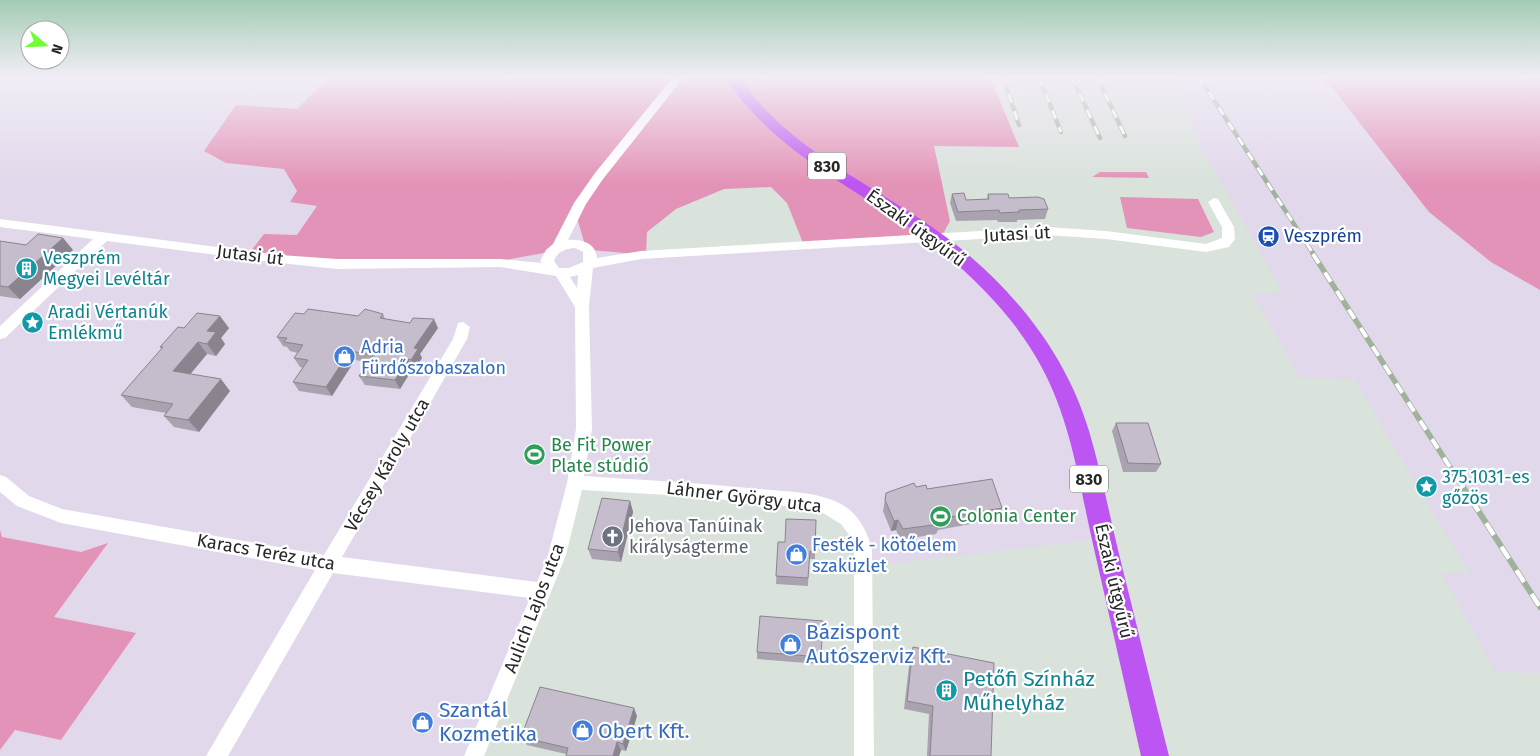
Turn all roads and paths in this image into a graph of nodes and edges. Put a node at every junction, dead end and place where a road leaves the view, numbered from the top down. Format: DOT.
graph roads {
  1 [pos="650,112"];
  2 [pos="759,112"];
  3 [pos="1214,202"];
  4 [pos="575,215"];
  5 [pos="0,223"];
  6 [pos="104,236"];
  7 [pos="936,238"];
  8 [pos="554,250"];
  9 [pos="587,257"];
  10 [pos="501,262"];
  11 [pos="556,271"];
  12 [pos="582,307"];
  13 [pos="463,327"];
  14 [pos="0,334"];
  15 [pos="0,482"];
  16 [pos="575,484"];
  17 [pos="329,564"];
  18 [pos="542,592"];
  19 [pos="216,756"];
  20 [pos="474,756"];
  21 [pos="864,756"];
  22 [pos="1155,756"];
  1 -- 4 [label="street"];
  2 -- 7 [label="main road, Északi útgyűrű / 830"];
  3 -- 7 [label="street, Jutasi út"];
  4 -- 8 [label="street"];
  4 -- 9 [label="street"];
  5 -- 6 [label="street, Jutasi út"];
  6 -- 10 [label="street, Jutasi út"];
  6 -- 14 [label="street"];
  7 -- 9 [label="street, Jutasi út"];
  7 -- 22 [label="main road, Északi útgyűrű / 830"];
  8 -- 9 [label="street, Jutasi út"];
  8 -- 10 [label="street, Jutasi út"];
  8 -- 11 [label="street"];
  9 -- 11 [label="street, Jutasi út"];
  9 -- 12 [label="street, Aulich Lajos utca"];
  10 -- 11 [label="street, Jutasi út"];
  11 -- 12 [label="street"];
  12 -- 16 [label="street, Aulich Lajos utca"];
  13 -- 17 [label="street, Vécsey Károly utca"];
  15 -- 17 [label="street, Karacs Teréz utca"];
  16 -- 18 [label="street, Aulich Lajos utca"];
  16 -- 21 [label="street, Láhner György utca"];
  17 -- 18 [label="street, Karacs Teréz utca"];
  17 -- 19 [label="street, Vécsey Károly utca"];
  18 -- 20 [label="street, Aulich Lajos utca"];
}
